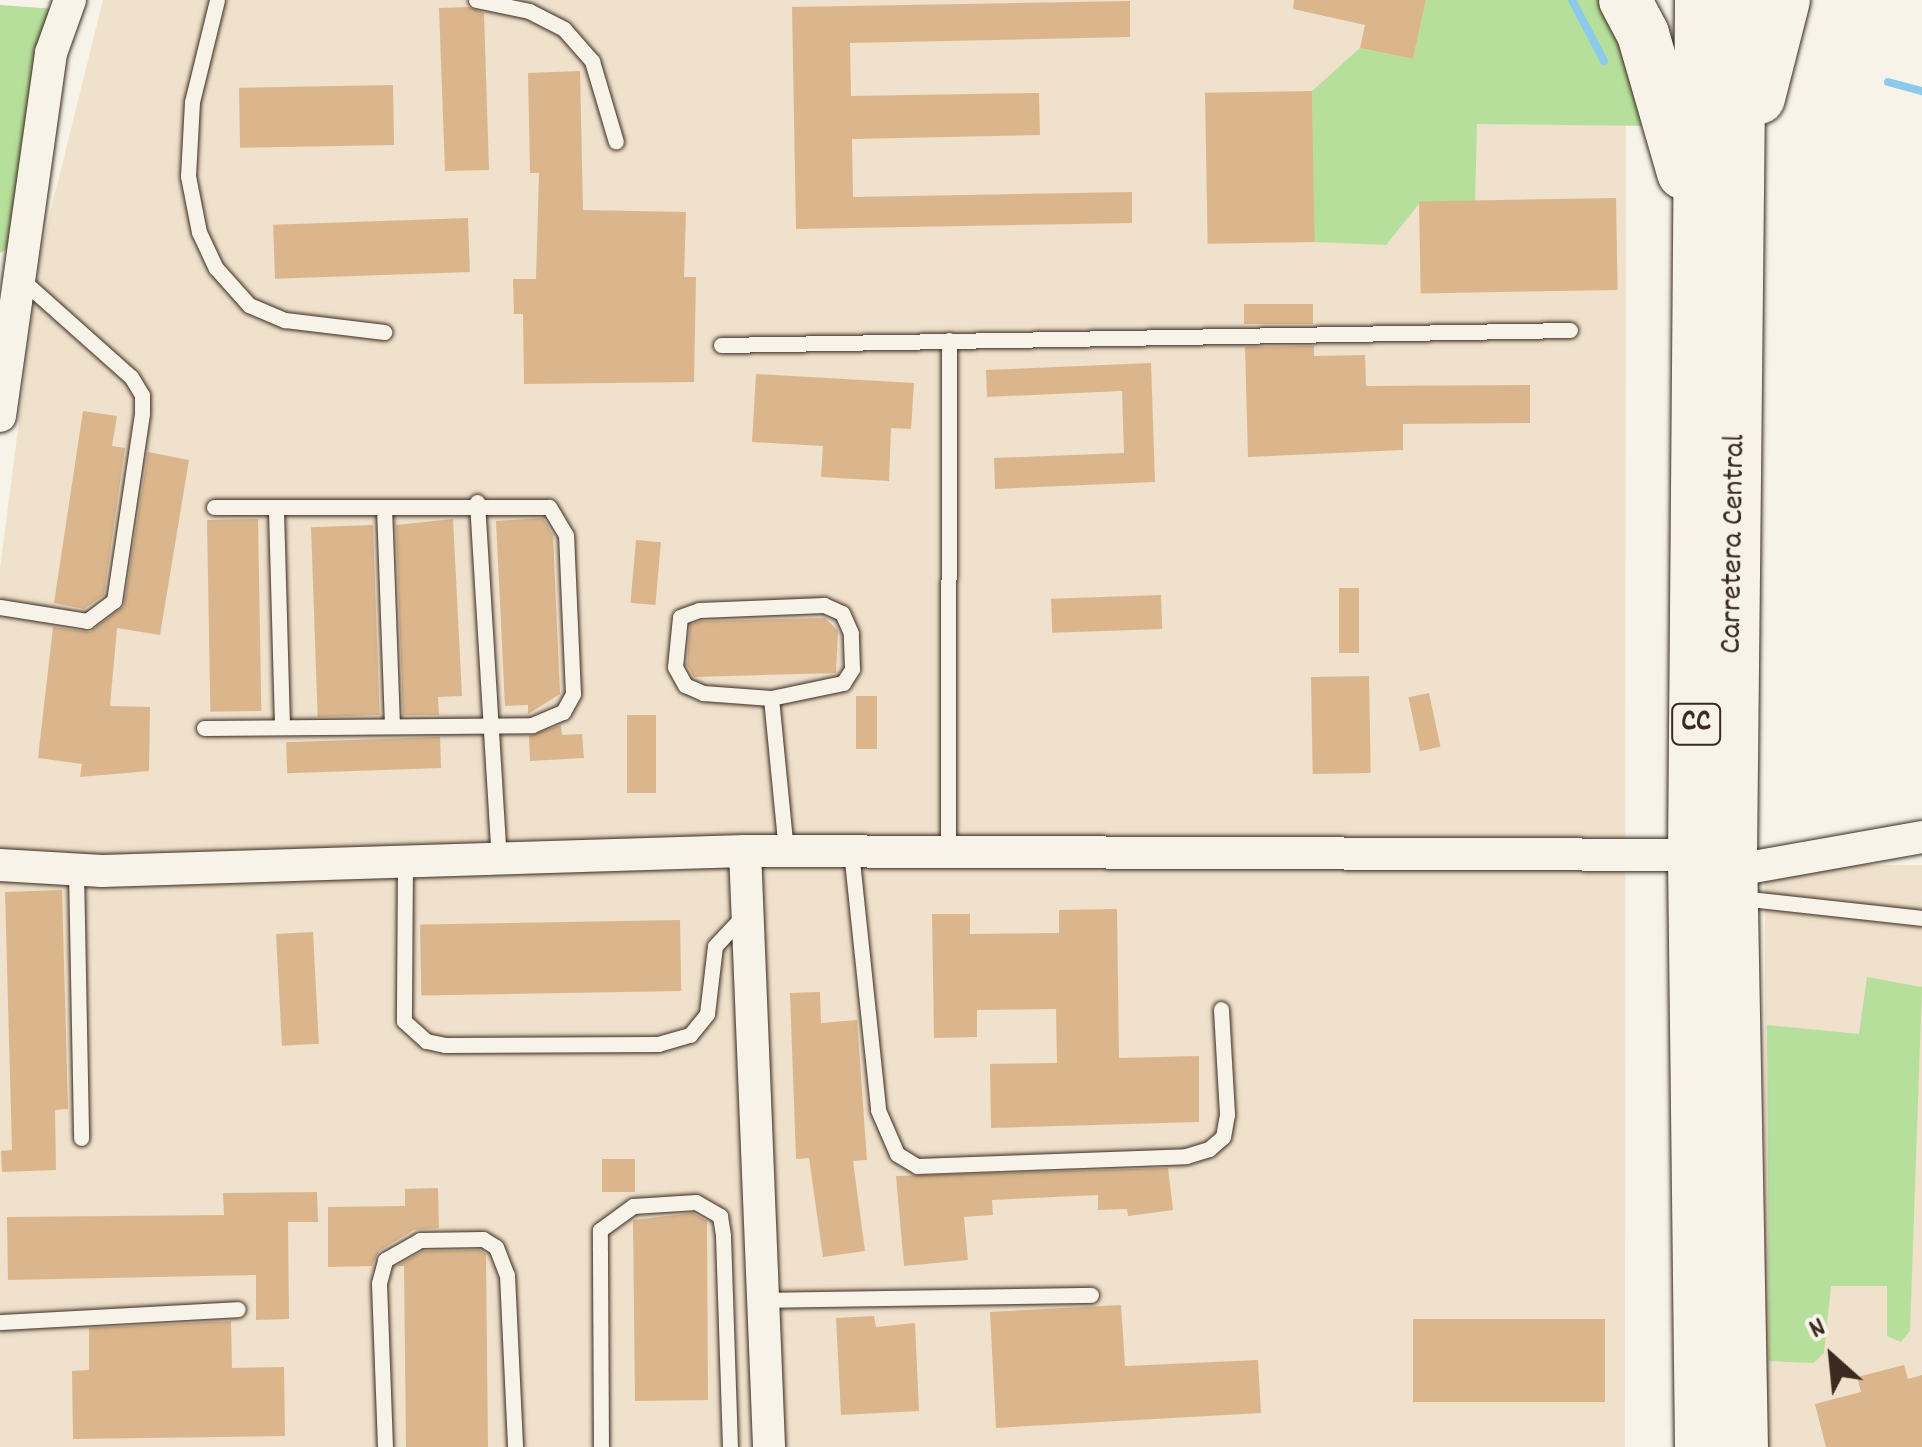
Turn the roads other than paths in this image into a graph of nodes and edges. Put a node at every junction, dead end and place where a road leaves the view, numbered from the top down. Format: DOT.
graph roads {
  1 [pos="70,0"];
  2 [pos="216,0"];
  3 [pos="476,0"];
  4 [pos="1625,0"];
  5 [pos="1701,0"];
  6 [pos="1740,0"];
  7 [pos="1784,0"];
  8 [pos="616,142"];
  9 [pos="1741,167"];
  10 [pos="1700,257"];
  11 [pos="16,274"];
  12 [pos="1570,330"];
  13 [pos="384,332"];
  14 [pos="949,340"];
  15 [pos="721,344"];
  16 [pos="0,416"];
  17 [pos="477,502"];
  18 [pos="384,506"];
  19 [pos="214,508"];
  20 [pos="276,510"];
  21 [pos="0,606"];
  22 [pos="770,698"];
  23 [pos="490,724"];
  24 [pos="392,726"];
  25 [pos="282,727"];
  26 [pos="204,728"];
  27 [pos="1922,838"];
  28 [pos="746,851"];
  29 [pos="786,851"];
  30 [pos="851,851"];
  31 [pos="948,852"];
  32 [pos="498,859"];
  33 [pos="405,862"];
  34 [pos="0,865"];
  35 [pos="1722,869"];
  36 [pos="76,870"];
  37 [pos="750,910"];
  38 [pos="1922,918"];
  39 [pos="1221,1010"];
  40 [pos="81,1138"];
  41 [pos="1091,1295"];
  42 [pos="763,1300"];
  43 [pos="238,1309"];
  44 [pos="0,1322"];
  45 [pos="385,1447"];
  46 [pos="515,1447"];
  47 [pos="601,1447"];
  48 [pos="730,1447"];
  49 [pos="769,1447"];
  50 [pos="1700,1447"];
  51 [pos="1742,1447"];
  1 -- 11 [label="street"];
  2 -- 13 [label="lane"];
  3 -- 8 [label="lane"];
  4 -- 10 [label="highway"];
  5 -- 10 [label="highway, Carretera Central / CC"];
  6 -- 9 [label="highway, Carretera Central / CC"];
  7 -- 9 [label="highway"];
  9 -- 35 [label="highway, Carretera Central / CC"];
  10 -- 35 [label="highway, Carretera Central / CC"];
  11 -- 16 [label="street"];
  11 -- 21 [label="lane"];
  12 -- 14 [label="lane"];
  14 -- 15 [label="lane"];
  14 -- 31 [label="lane"];
  17 -- 18 [label="lane"];
  17 -- 23 [label="lane"];
  17 -- 23 [label="lane"];
  18 -- 20 [label="lane"];
  18 -- 24 [label="lane"];
  19 -- 20 [label="lane"];
  20 -- 25 [label="lane"];
  22 -- 22 [label="lane"];
  22 -- 29 [label="lane"];
  23 -- 24 [label="lane"];
  23 -- 32 [label="lane"];
  24 -- 25 [label="lane"];
  25 -- 26 [label="lane"];
  27 -- 35 [label="street"];
  28 -- 29 [label="street"];
  28 -- 32 [label="street"];
  28 -- 37 [label="street"];
  29 -- 30 [label="street"];
  30 -- 31 [label="street"];
  30 -- 39 [label="lane"];
  31 -- 35 [label="street"];
  32 -- 33 [label="street"];
  33 -- 36 [label="street"];
  33 -- 37 [label="lane"];
  34 -- 36 [label="street"];
  35 -- 38 [label="lane"];
  35 -- 50 [label="highway, Carretera Central / CC"];
  35 -- 51 [label="highway, Carretera Central / CC"];
  36 -- 40 [label="lane"];
  37 -- 42 [label="street"];
  41 -- 42 [label="lane"];
  42 -- 49 [label="street"];
  43 -- 44 [label="lane"];
  45 -- 46 [label="lane"];
  47 -- 48 [label="lane"];
}
